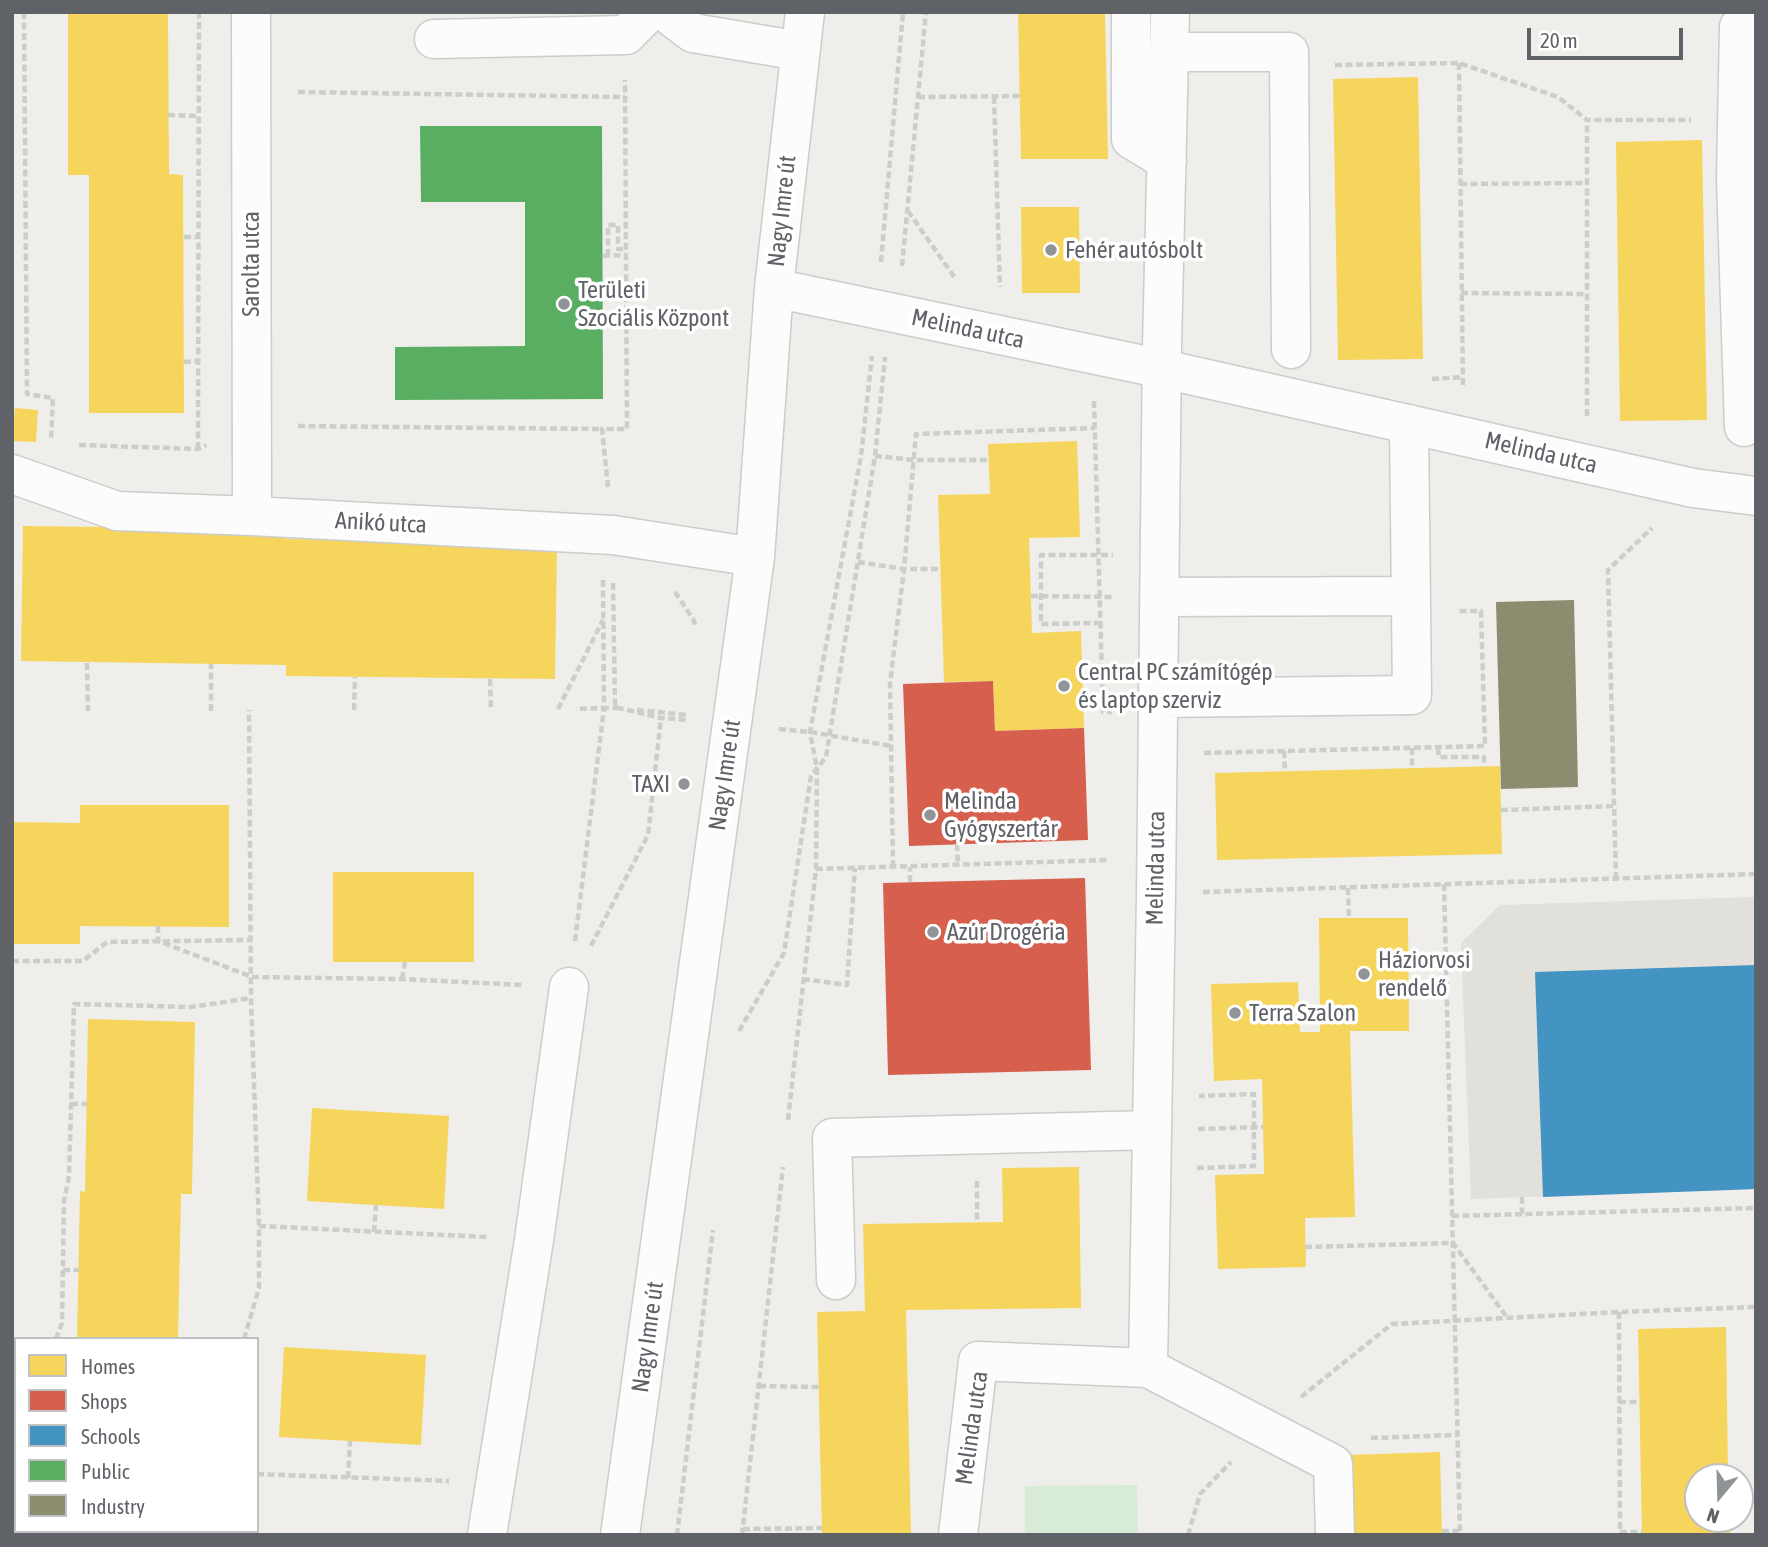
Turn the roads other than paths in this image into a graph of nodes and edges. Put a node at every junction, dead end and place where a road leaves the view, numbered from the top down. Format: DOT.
graph roads {
  1 [pos="251,12"];
  2 [pos="649,12"];
  3 [pos="671,12"];
  4 [pos="805,12"];
  5 [pos="1132,12"];
  6 [pos="1170,12"];
  7 [pos="1756,28"];
  8 [pos="434,39"];
  9 [pos="800,51"];
  10 [pos="1169,52"];
  11 [pos="1167,161"];
  12 [pos="1746,179"];
  13 [pos="774,288"];
  14 [pos="1292,349"];
  15 [pos="1163,369"];
  16 [pos="1409,424"];
  17 [pos="1744,427"];
  18 [pos="12,474"];
  19 [pos="1756,496"];
  20 [pos="252,516"];
  21 [pos="755,557"];
  22 [pos="1411,596"];
  23 [pos="1160,597"];
  24 [pos="1159,698"];
  25 [pos="569,987"];
  26 [pos="1153,1114"];
  27 [pos="836,1280"];
  28 [pos="1148,1367"];
  29 [pos="487,1535"];
  30 [pos="620,1535"];
  31 [pos="958,1535"];
  32 [pos="1335,1535"];
  1 -- 20 [label="street, Sarolta utca"];
  2 -- 8 [label="street"];
  3 -- 9 [label="street"];
  4 -- 9 [label="street, Nagy Imre út"];
  5 -- 11 [label="street"];
  6 -- 10 [label="street"];
  7 -- 12 [label="street"];
  9 -- 13 [label="street, Nagy Imre út"];
  10 -- 11 [label="street"];
  10 -- 14 [label="street"];
  11 -- 15 [label="street"];
  12 -- 17 [label="street"];
  13 -- 15 [label="street, Melinda utca"];
  13 -- 21 [label="street, Nagy Imre út"];
  15 -- 16 [label="street, Melinda utca"];
  15 -- 23 [label="street, Melinda utca"];
  16 -- 19 [label="street, Melinda utca"];
  16 -- 22 [label="street"];
  18 -- 20 [label="street, Anikó utca"];
  20 -- 21 [label="street, Anikó utca"];
  21 -- 30 [label="street, Nagy Imre út"];
  22 -- 23 [label="street"];
  22 -- 24 [label="street"];
  23 -- 24 [label="street, Melinda utca"];
  24 -- 26 [label="street, Melinda utca"];
  25 -- 29 [label="street"];
  26 -- 27 [label="street"];
  26 -- 28 [label="street, Melinda utca"];
  28 -- 31 [label="street, Melinda utca"];
  28 -- 32 [label="street, Melinda utca"];
}
